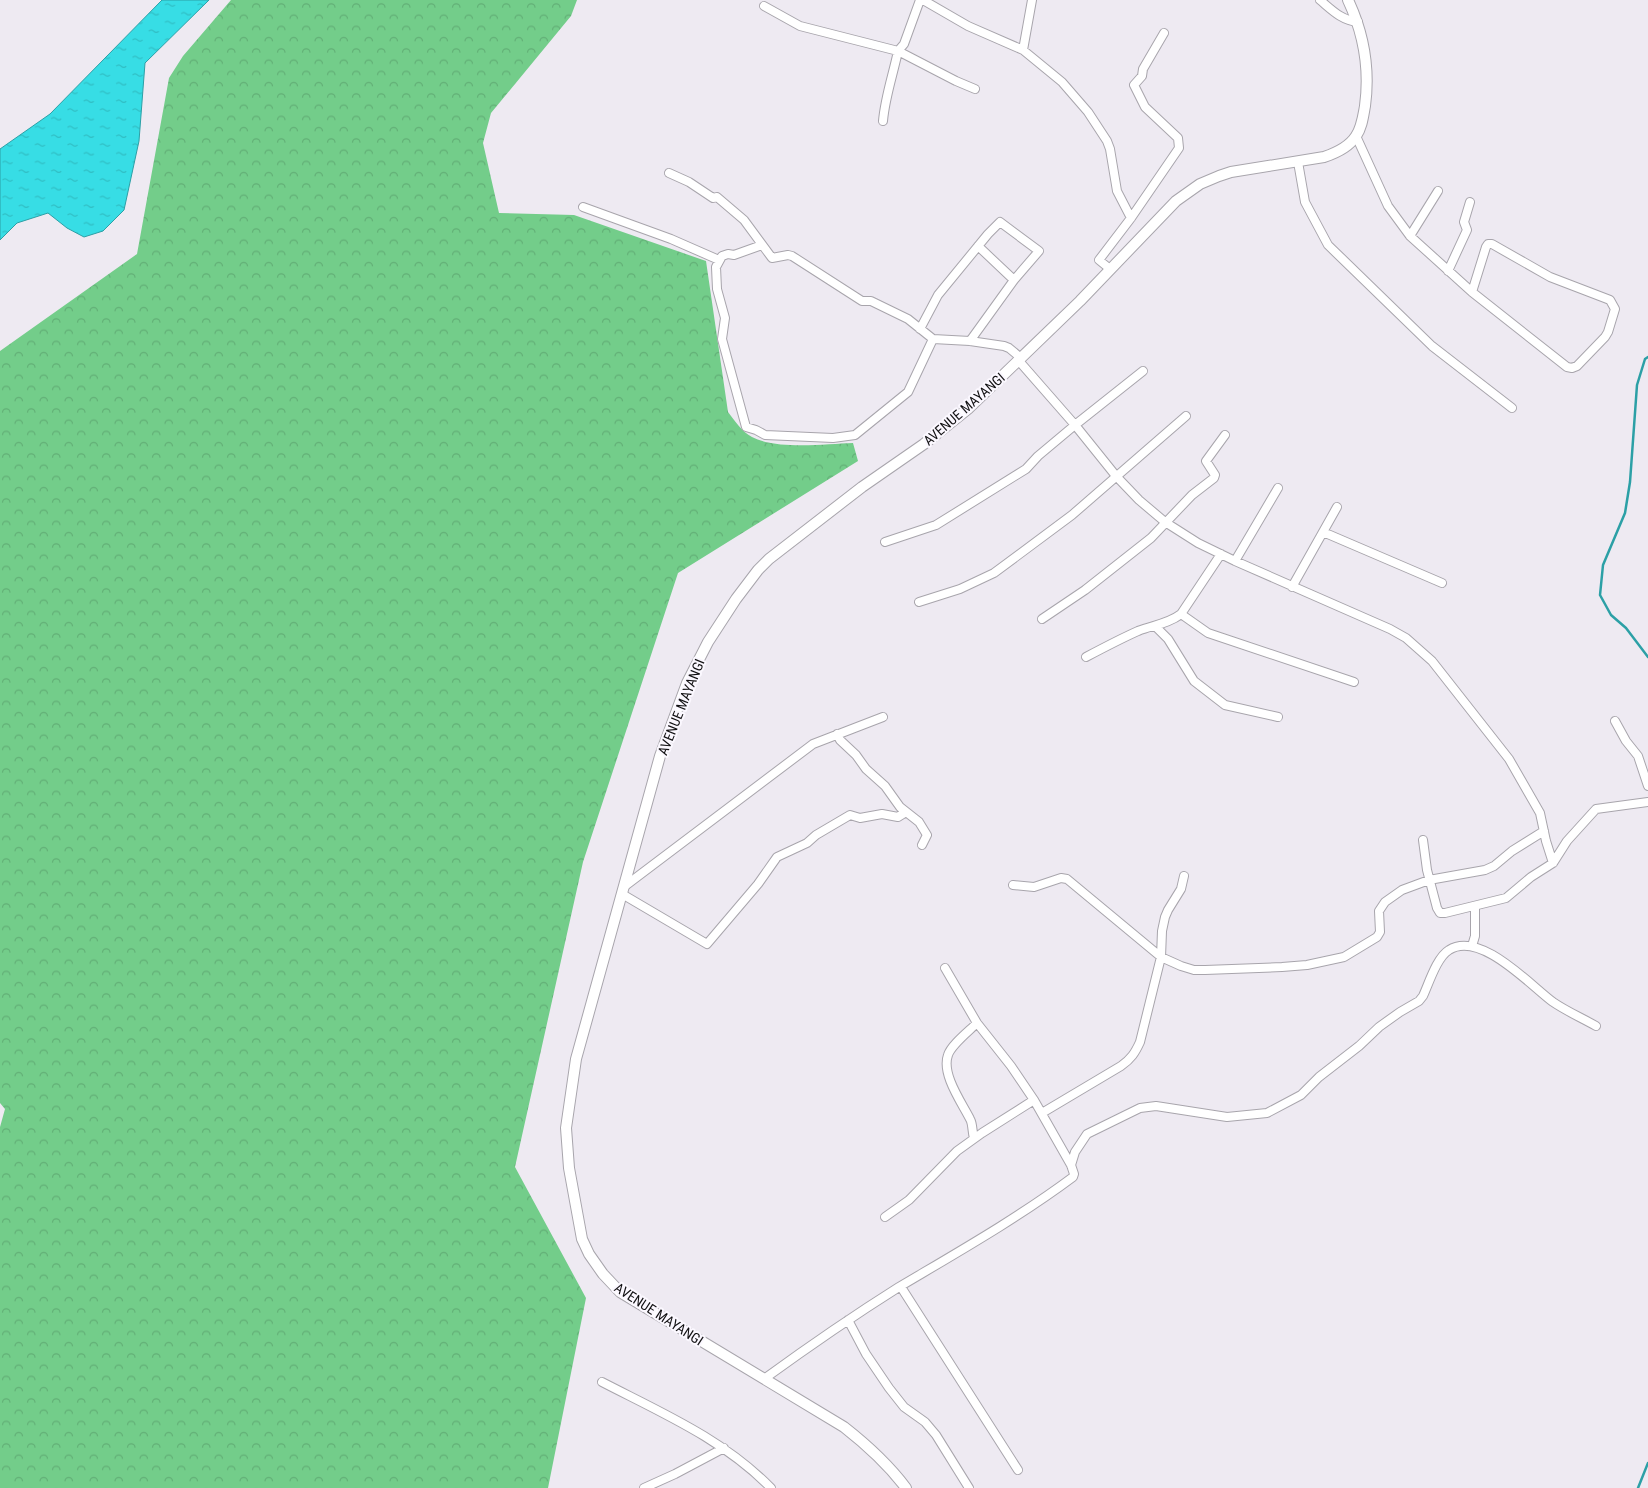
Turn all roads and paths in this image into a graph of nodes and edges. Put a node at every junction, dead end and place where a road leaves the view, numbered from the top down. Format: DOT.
graph roads {
  1 [pos="922,0"];
  2 [pos="1032,0"];
  3 [pos="1320,0"];
  4 [pos="1348,0"];
  5 [pos="764,6"];
  6 [pos="1358,22"];
  7 [pos="1164,33"];
  8 [pos="1023,50"];
  9 [pos="898,51"];
  10 [pos="975,89"];
  11 [pos="883,121"];
  12 [pos="1356,136"];
  13 [pos="1298,162"];
  14 [pos="669,173"];
  15 [pos="1438,191"];
  16 [pos="1470,202"];
  17 [pos="583,207"];
  18 [pos="1132,218"];
  19 [pos="1410,236"];
  20 [pos="762,245"];
  21 [pos="978,246"];
  22 [pos="719,260"];
  23 [pos="1110,269"];
  24 [pos="1448,271"];
  25 [pos="1014,280"];
  26 [pos="1472,292"];
  27 [pos="920,328"];
  28 [pos="933,339"];
  29 [pos="970,341"];
  30 [pos="1020,359"];
  31 [pos="1143,371"];
  32 [pos="1512,408"];
  33 [pos="1186,416"];
  34 [pos="1075,424"];
  35 [pos="1225,435"];
  36 [pos="1116,476"];
  37 [pos="1278,488"];
  38 [pos="1337,507"];
  39 [pos="1165,522"];
  40 [pos="1323,532"];
  41 [pos="885,542"];
  42 [pos="1221,554"];
  43 [pos="1236,561"];
  44 [pos="1442,583"];
  45 [pos="1292,586"];
  46 [pos="919,602"];
  47 [pos="1181,614"];
  48 [pos="1042,619"];
  49 [pos="1155,626"];
  50 [pos="1086,657"];
  51 [pos="1354,682"];
  52 [pos="883,717"];
  53 [pos="1278,717"];
  54 [pos="1615,721"];
  55 [pos="837,734"];
  56 [pos="1648,786"];
  57 [pos="1648,802"];
  58 [pos="906,812"];
  59 [pos="1544,831"];
  60 [pos="1422,840"];
  61 [pos="922,845"];
  62 [pos="1554,863"];
  63 [pos="1184,876"];
  64 [pos="1429,880"];
  65 [pos="1013,885"];
  66 [pos="624,890"];
  67 [pos="1475,906"];
  68 [pos="1472,946"];
  69 [pos="1160,956"];
  70 [pos="945,968"];
  71 [pos="977,1023"];
  72 [pos="1596,1026"];
  73 [pos="1034,1100"];
  74 [pos="1042,1113"];
  75 [pos="974,1138"];
  76 [pos="1071,1165"];
  77 [pos="885,1217"];
  78 [pos="900,1287"];
  79 [pos="848,1320"];
  80 [pos="764,1379"];
  81 [pos="602,1382"];
  82 [pos="724,1448"];
  83 [pos="1018,1470"];
  84 [pos="657,1486"];
  85 [pos="644,1488"];
  86 [pos="771,1488"];
  87 [pos="906,1488"];
  88 [pos="969,1488"];
  1 -- 8 [label="street"];
  1 -- 9 [label="street"];
  2 -- 8 [label="street"];
  3 -- 6 [label="street"];
  4 -- 6 [label="street"];
  5 -- 9 [label="street"];
  6 -- 12 [label="street"];
  7 -- 18 [label="street"];
  8 -- 18 [label="street"];
  9 -- 10 [label="street"];
  9 -- 11 [label="street"];
  12 -- 13 [label="street, AVENUE MAYANGI"];
  12 -- 19 [label="street"];
  13 -- 23 [label="street, AVENUE MAYANGI"];
  13 -- 32 [label="street"];
  14 -- 20 [label="street"];
  15 -- 19 [label="street"];
  16 -- 24 [label="street"];
  17 -- 22 [label="street"];
  18 -- 23 [label="street"];
  19 -- 24 [label="street"];
  20 -- 22 [label="street"];
  20 -- 27 [label="street"];
  21 -- 25 [label="street"];
  21 -- 25 [label="street"];
  21 -- 27 [label="street"];
  22 -- 28 [label="street"];
  23 -- 30 [label="street, AVENUE MAYANGI"];
  24 -- 26 [label="street"];
  25 -- 29 [label="street"];
  26 -- 26 [label="street"];
  27 -- 28 [label="street"];
  28 -- 29 [label="street"];
  29 -- 30 [label="street"];
  30 -- 34 [label="street"];
  30 -- 66 [label="street, AVENUE MAYANGI"];
  31 -- 34 [label="street"];
  33 -- 36 [label="street"];
  34 -- 36 [label="street"];
  34 -- 41 [label="street"];
  35 -- 39 [label="street"];
  36 -- 39 [label="street"];
  36 -- 46 [label="street"];
  37 -- 43 [label="street"];
  38 -- 40 [label="street"];
  39 -- 42 [label="street"];
  39 -- 48 [label="street"];
  40 -- 44 [label="street"];
  40 -- 45 [label="street"];
  42 -- 43 [label="street"];
  42 -- 47 [label="street"];
  43 -- 45 [label="street"];
  45 -- 59 [label="street"];
  47 -- 49 [label="street"];
  47 -- 51 [label="street"];
  49 -- 50 [label="street"];
  49 -- 53 [label="street"];
  52 -- 55 [label="street"];
  54 -- 56 [label="street"];
  55 -- 58 [label="street"];
  55 -- 66 [label="street"];
  57 -- 62 [label="street"];
  58 -- 61 [label="street"];
  58 -- 66 [label="street"];
  59 -- 62 [label="street"];
  59 -- 64 [label="street"];
  60 -- 64 [label="street"];
  62 -- 67 [label="street"];
  63 -- 69 [label="street"];
  64 -- 67 [label="street"];
  64 -- 69 [label="street"];
  65 -- 69 [label="street"];
  66 -- 80 [label="street, AVENUE MAYANGI"];
  67 -- 68 [label="street"];
  68 -- 72 [label="street"];
  68 -- 76 [label="street"];
  69 -- 74 [label="street"];
  70 -- 71 [label="street"];
  71 -- 73 [label="street"];
  71 -- 75 [label="street"];
  73 -- 74 [label="street"];
  73 -- 75 [label="street"];
  74 -- 76 [label="street"];
  75 -- 77 [label="street"];
  76 -- 78 [label="street"];
  78 -- 79 [label="street"];
  78 -- 83 [label="street"];
  79 -- 80 [label="street"];
  79 -- 88 [label="street"];
  80 -- 87 [label="street, AVENUE MAYANGI"];
  81 -- 82 [label="street"];
  82 -- 84 [label="street"];
  82 -- 86 [label="street"];
  84 -- 85 [label="street"];
}
